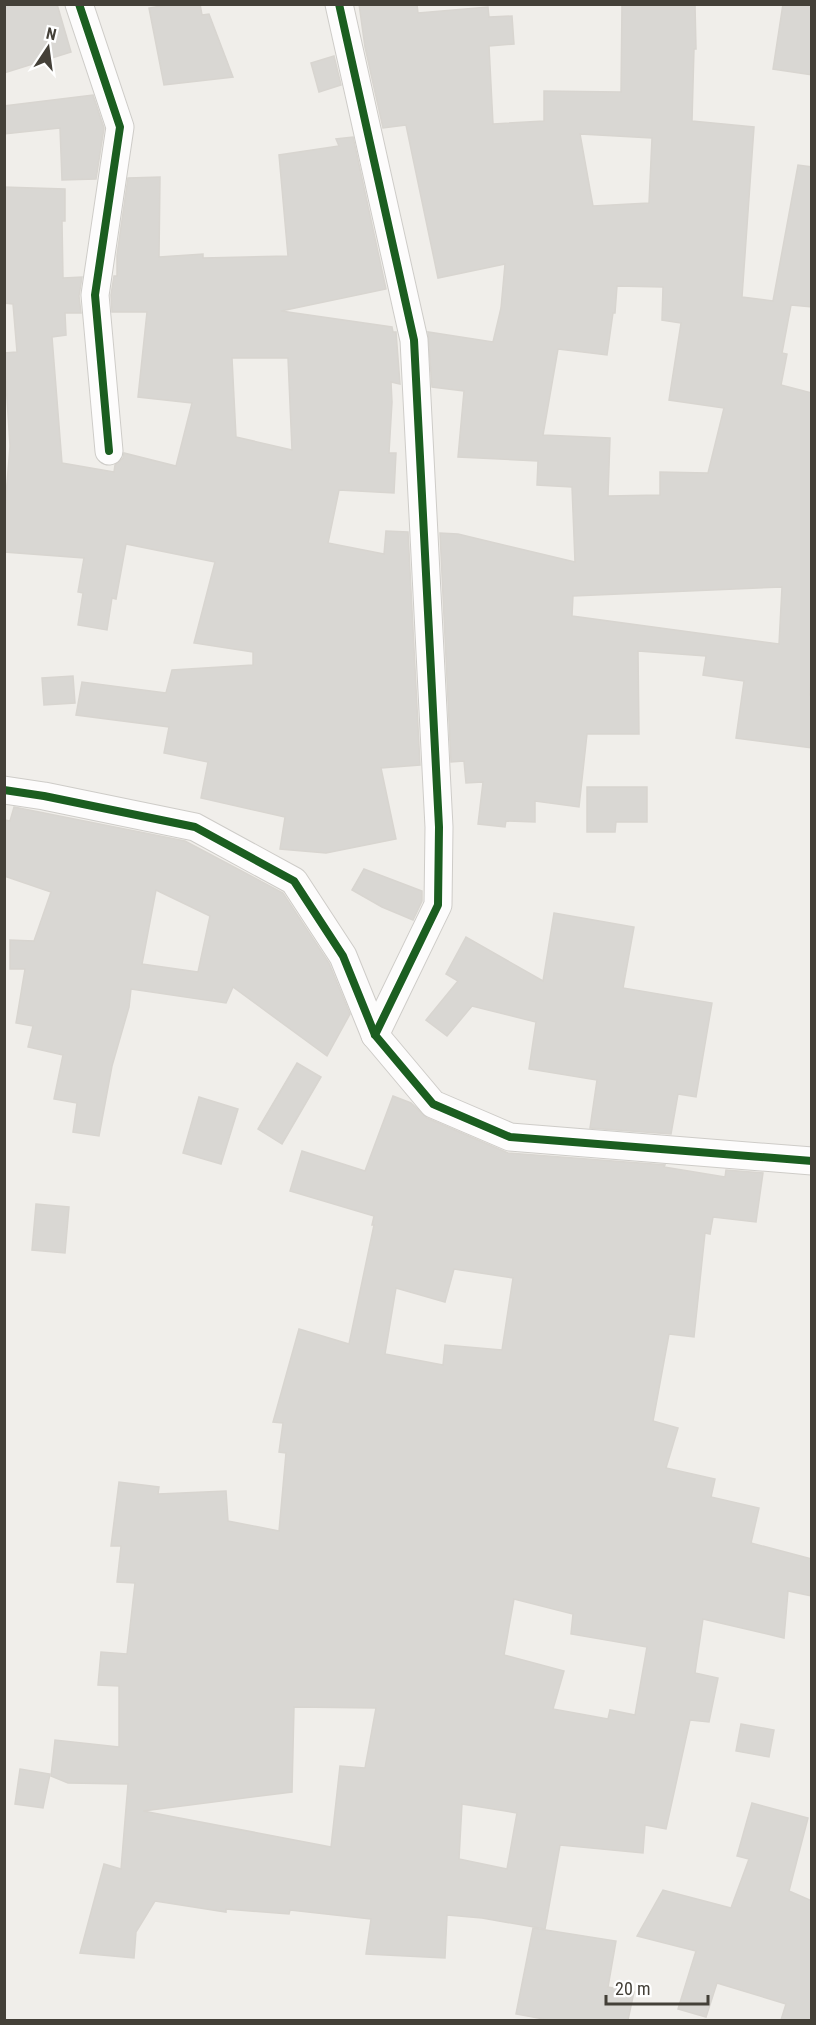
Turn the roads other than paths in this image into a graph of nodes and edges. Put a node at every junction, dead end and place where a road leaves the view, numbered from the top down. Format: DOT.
graph roads {
  1 [pos="79,4"];
  2 [pos="339,4"];
  3 [pos="109,451"];
  4 [pos="4,790"];
  5 [pos="375,1035"];
  6 [pos="812,1161"];
  1 -- 3 [label="street"];
  2 -- 5 [label="street"];
  4 -- 5 [label="street"];
  5 -- 6 [label="street"];
}
